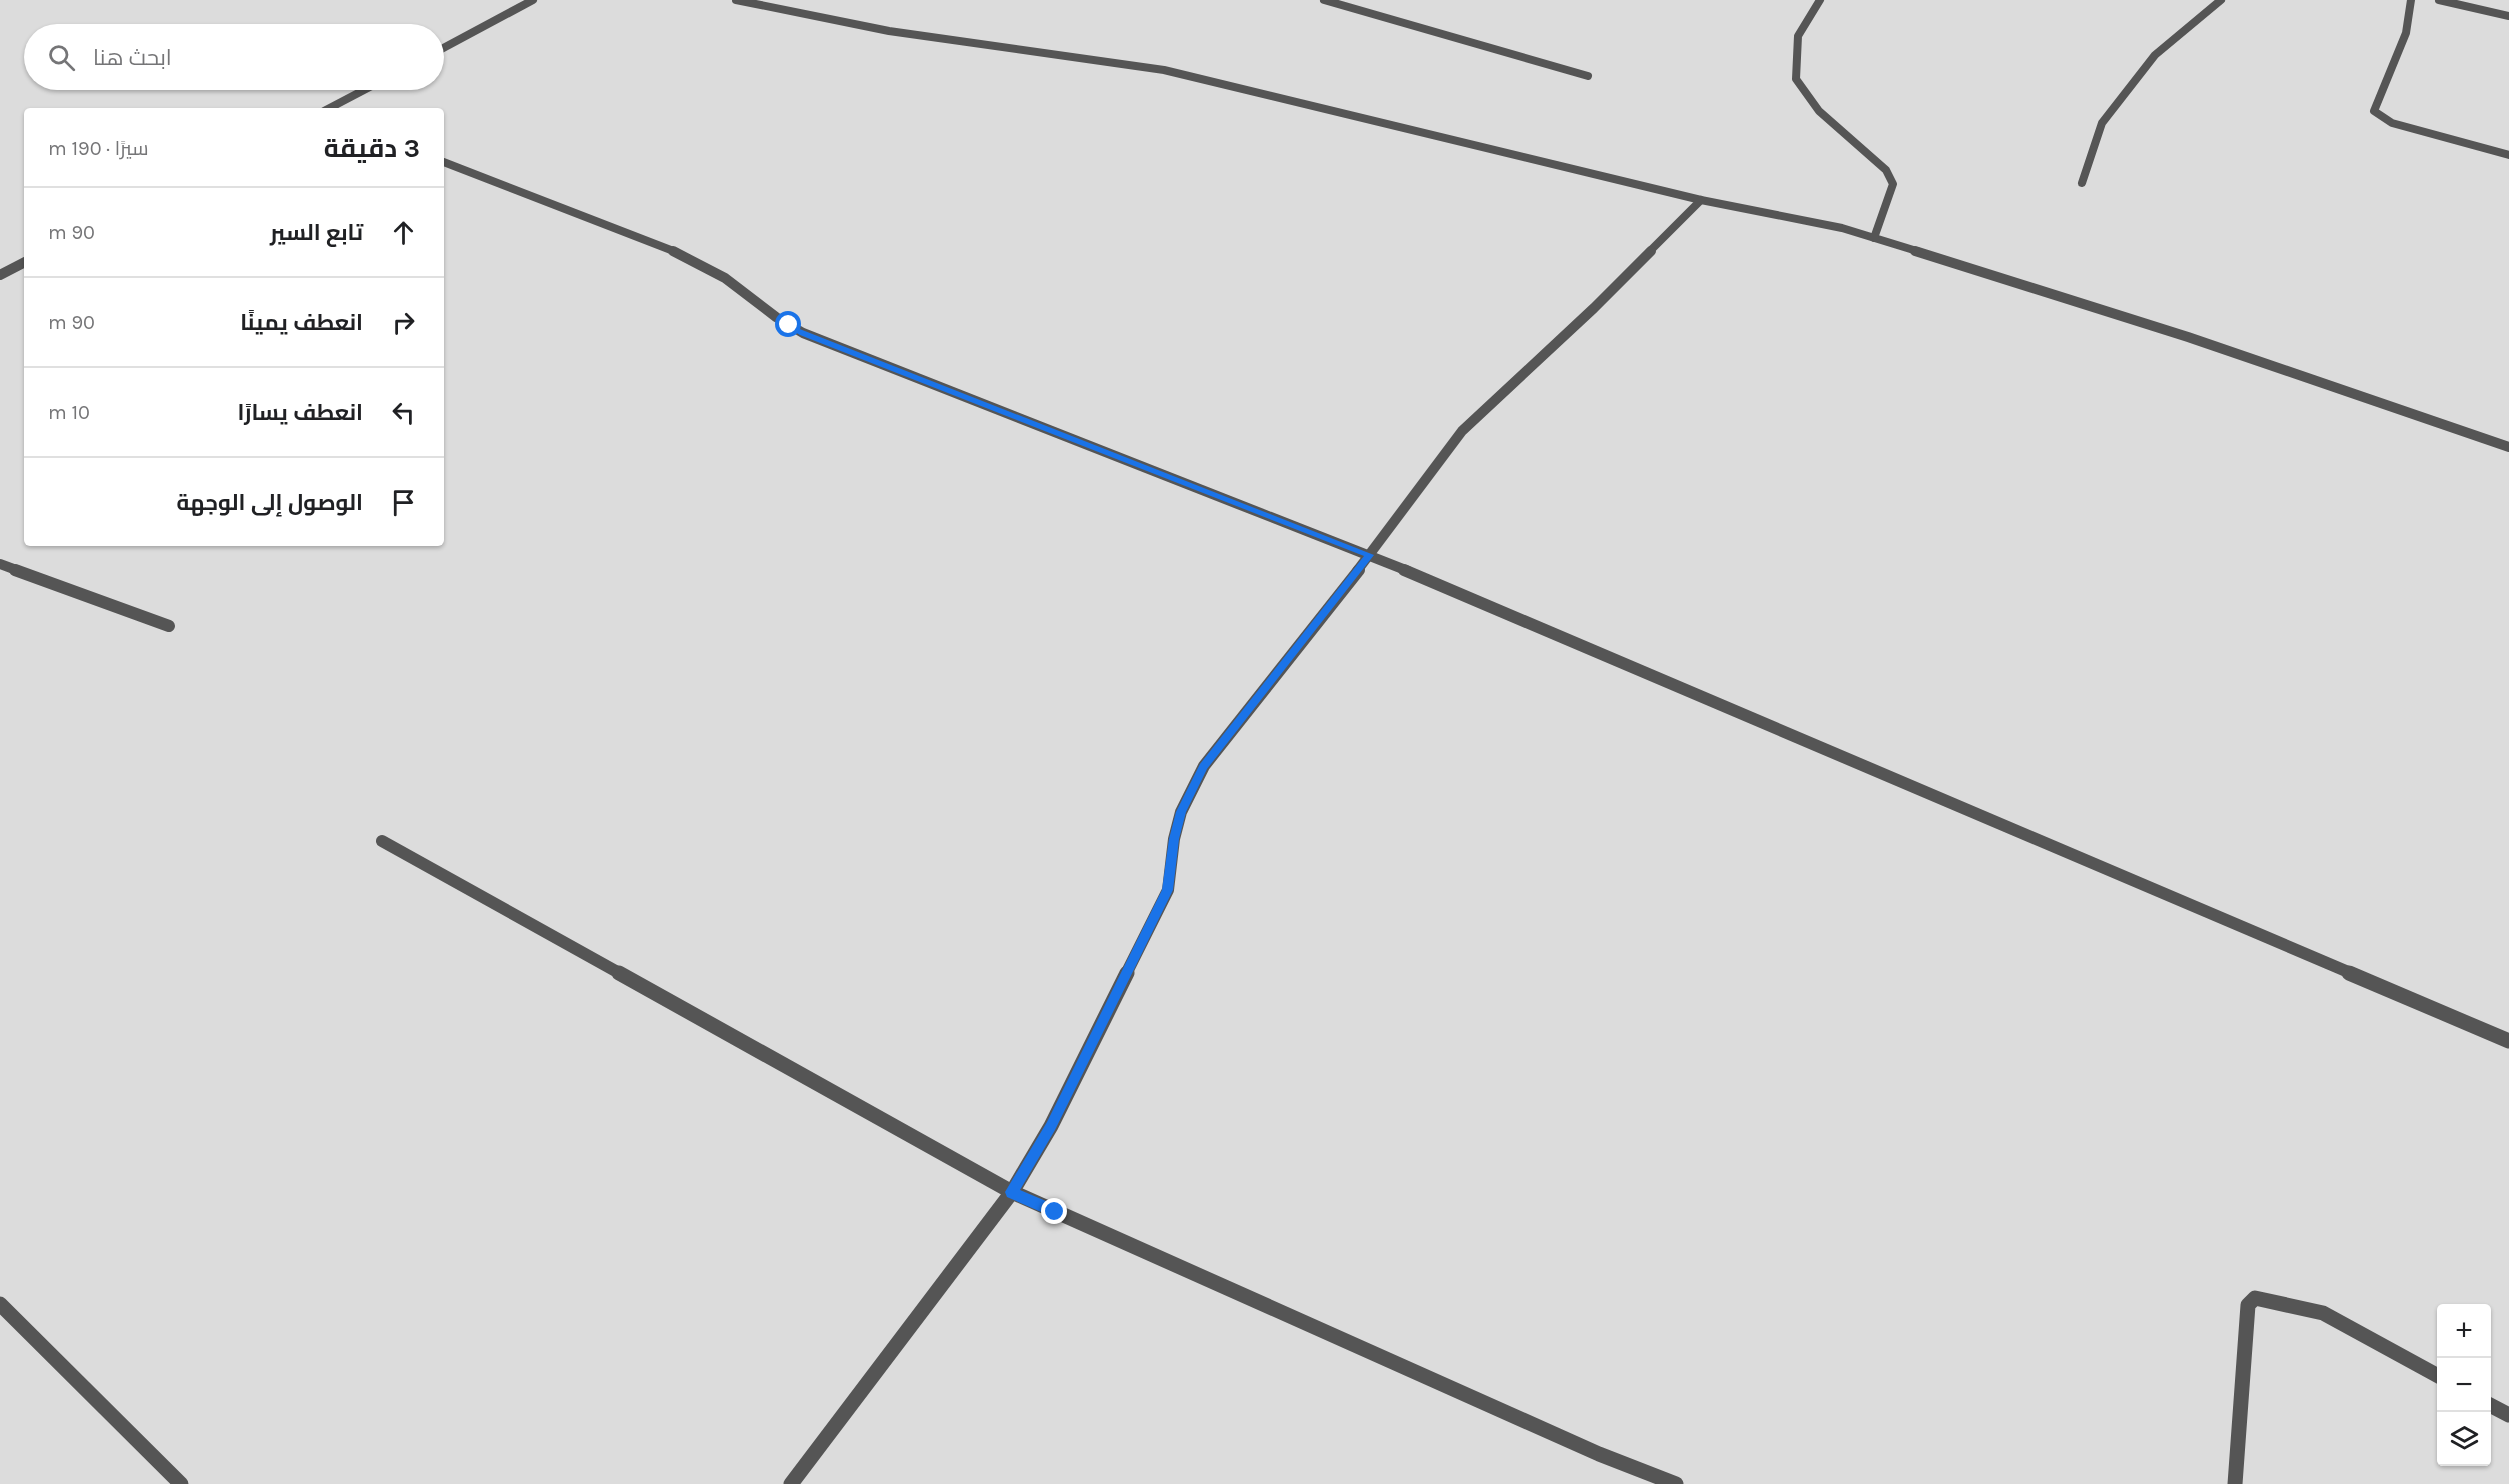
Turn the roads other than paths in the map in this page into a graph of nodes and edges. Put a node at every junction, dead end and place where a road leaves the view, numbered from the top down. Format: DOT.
graph roads {
  1 [pos="533,0"];
  2 [pos="736,0"];
  3 [pos="1324,0"];
  4 [pos="1820,0"];
  5 [pos="2221,0"];
  6 [pos="2411,0"];
  7 [pos="2439,0"];
  8 [pos="2509,16"];
  9 [pos="444,48"];
  10 [pos="1588,76"];
  11 [pos="364,90"];
  12 [pos="330,108"];
  13 [pos="2509,155"];
  14 [pos="444,162"];
  15 [pos="2082,183"];
  16 [pos="1701,200"];
  17 [pos="1874,238"];
  18 [pos="24,263"];
  19 [pos="0,275"];
  20 [pos="2509,447"];
  21 [pos="1370,555"];
  22 [pos="0,564"];
  23 [pos="169,626"];
  24 [pos="381,840"];
  25 [pos="2509,1041"];
  26 [pos="1012,1192"];
  27 [pos="0,1304"];
  28 [pos="2437,1375"];
  29 [pos="2491,1405"];
  30 [pos="2509,1415"];
  31 [pos="181,1484"];
  32 [pos="791,1484"];
  33 [pos="1676,1484"];
  34 [pos="2235,1484"];
  1 -- 9 [label="lane"];
  2 -- 16 [label="lane"];
  3 -- 10 [label="lane"];
  4 -- 17 [label="lane"];
  5 -- 15 [label="lane"];
  6 -- 13 [label="lane"];
  7 -- 8 [label="lane"];
  11 -- 12 [label="lane"];
  14 -- 21 [label="lane"];
  16 -- 17 [label="lane"];
  16 -- 21 [label="lane"];
  17 -- 20 [label="lane"];
  18 -- 19 [label="lane"];
  21 -- 25 [label="lane"];
  21 -- 26 [label="lane"];
  22 -- 23 [label="lane"];
  24 -- 26 [label="lane"];
  26 -- 32 [label="lane"];
  26 -- 33 [label="lane"];
  27 -- 31 [label="lane"];
  28 -- 34 [label="lane"];
  29 -- 30 [label="lane"];
}
